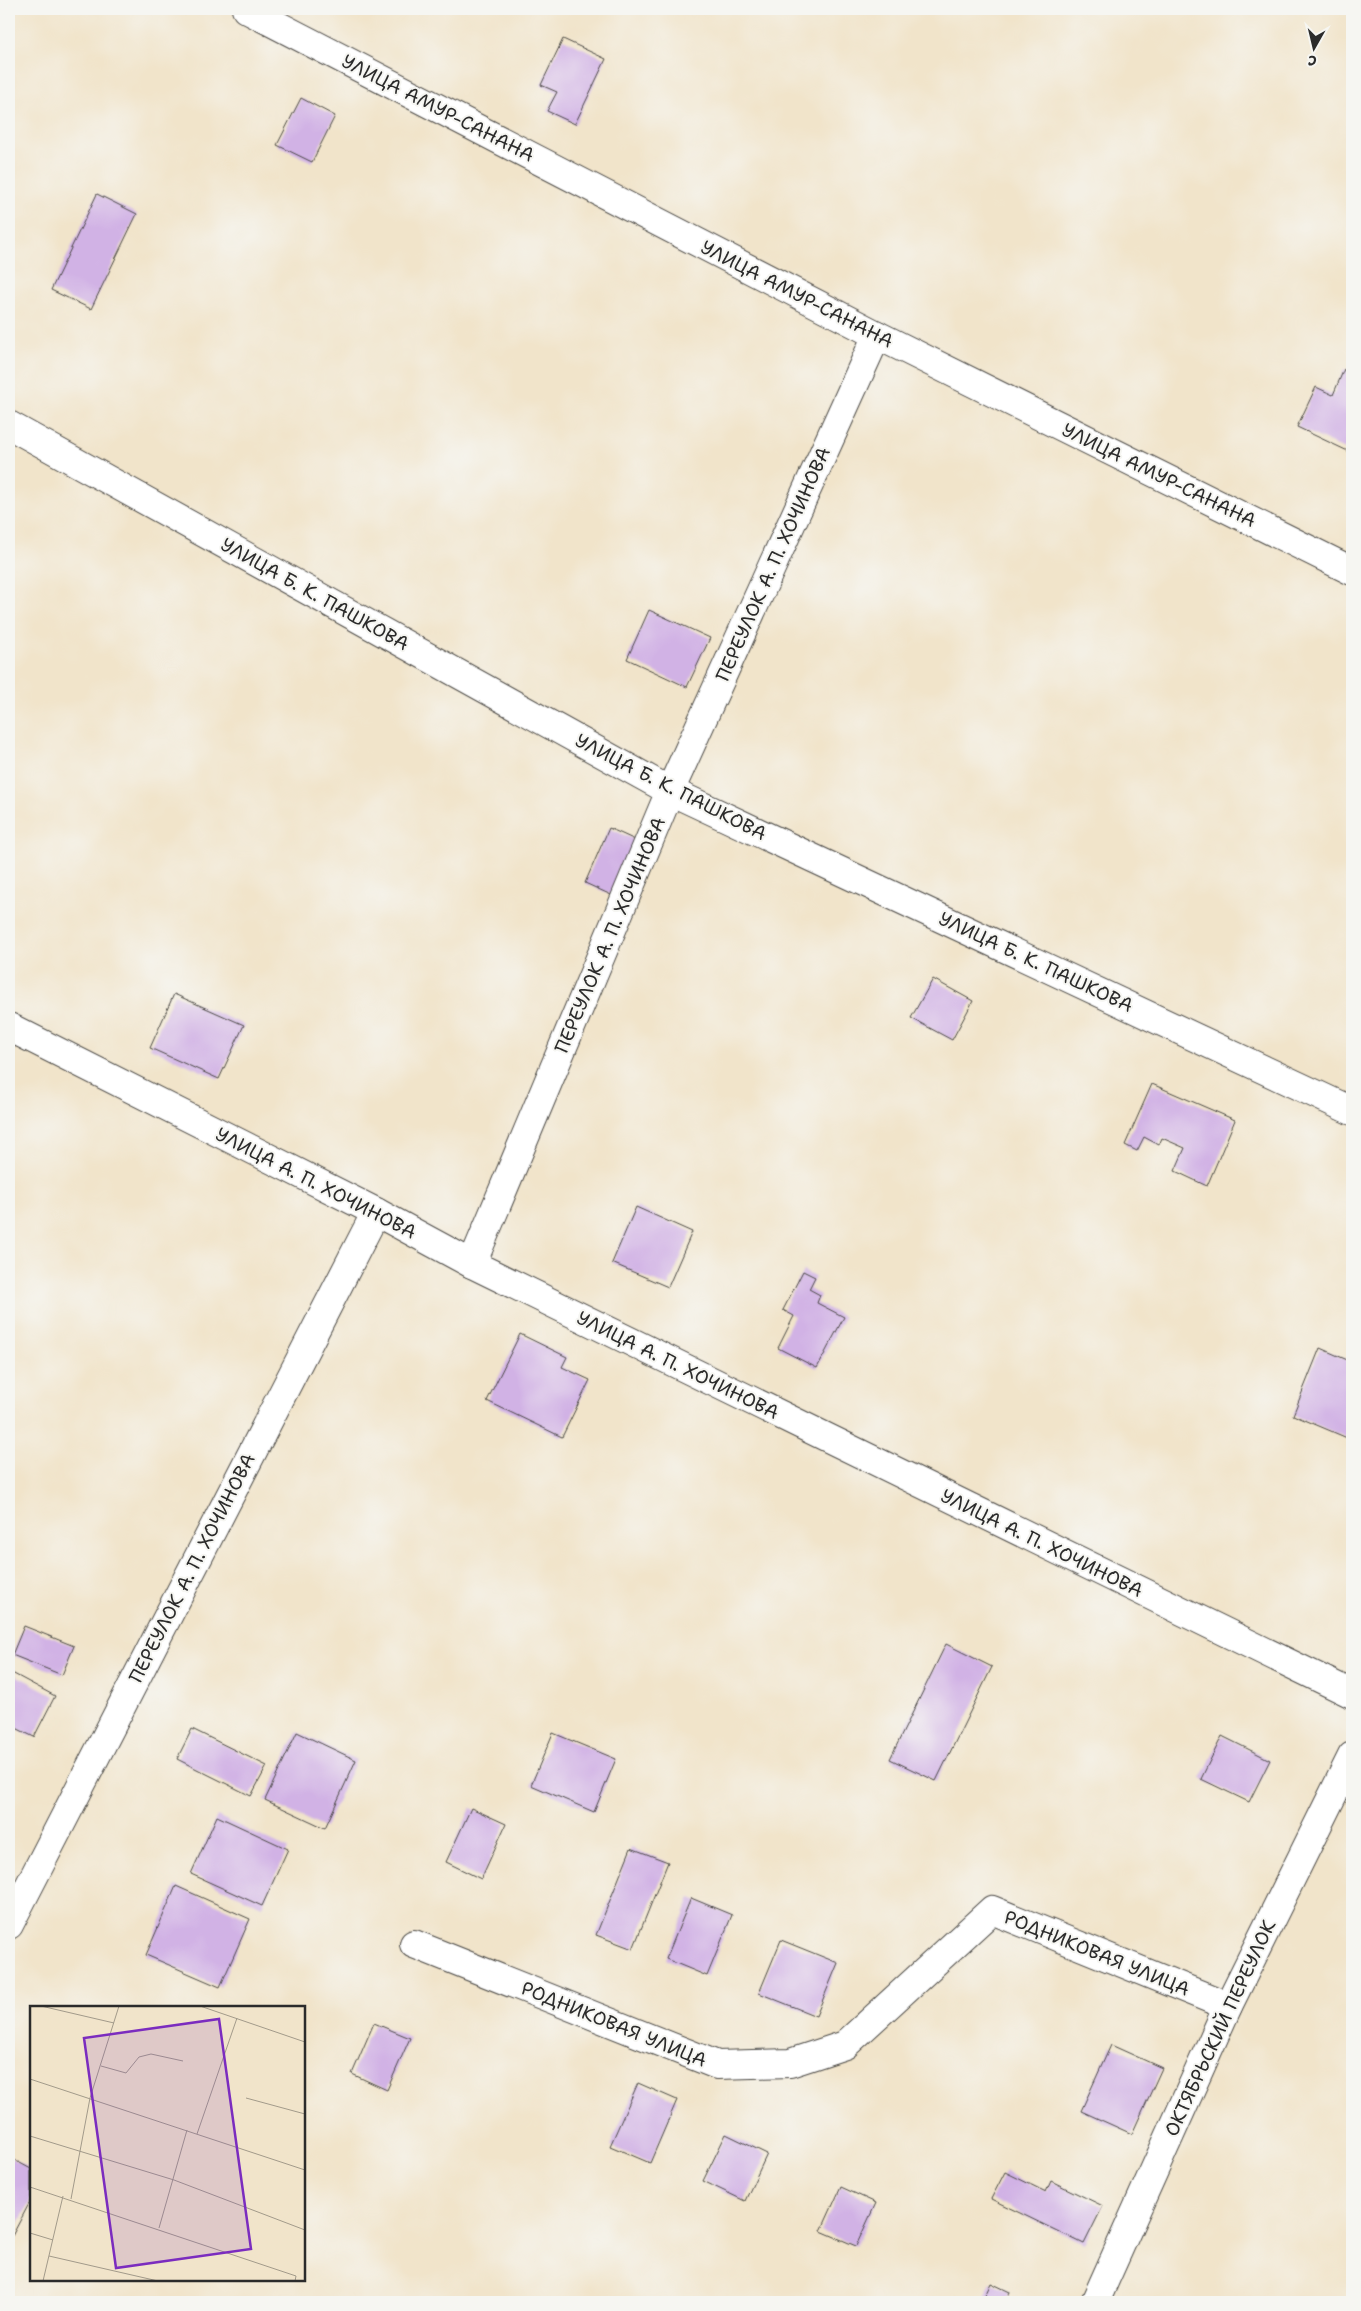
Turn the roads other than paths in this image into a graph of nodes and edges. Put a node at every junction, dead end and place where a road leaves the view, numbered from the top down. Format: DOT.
graph roads {
  1 [pos="246,9"];
  2 [pos="877,335"];
  3 [pos="9,425"];
  4 [pos="1352,571"];
  5 [pos="670,791"];
  6 [pos="9,1028"];
  7 [pos="1352,1111"];
  8 [pos="376,1212"];
  9 [pos="472,1264"];
  10 [pos="1352,1694"];
  11 [pos="1352,1756"];
  12 [pos="9,1925"];
  13 [pos="414,1944"];
  14 [pos="1228,2006"];
  15 [pos="1095,2302"];
  1 -- 2 [label="street, УЛИЦА АМУР-САНАНА"];
  2 -- 4 [label="street, УЛИЦА АМУР-САНАНА"];
  2 -- 5 [label="street, ПЕРЕУЛОК А. П. ХОЧИНОВА"];
  3 -- 5 [label="street, УЛИЦА Б. К. ПАШКОВА"];
  5 -- 7 [label="street, УЛИЦА Б. К. ПАШКОВА"];
  5 -- 9 [label="street, ПЕРЕУЛОК А. П. ХОЧИНОВА"];
  6 -- 8 [label="street, УЛИЦА А. П. ХОЧИНОВА"];
  8 -- 9 [label="street, УЛИЦА А. П. ХОЧИНОВА"];
  8 -- 12 [label="street, ПЕРЕУЛОК А. П. ХОЧИНОВА"];
  9 -- 10 [label="street, УЛИЦА А. П. ХОЧИНОВА"];
  11 -- 14 [label="street, ОКТЯБРЬСКИЙ ПЕРЕУЛОК"];
  13 -- 14 [label="street, РОДНИКОВАЯ УЛИЦА"];
  14 -- 15 [label="street, ОКТЯБРЬСКИЙ ПЕРЕУЛОК"];
}
